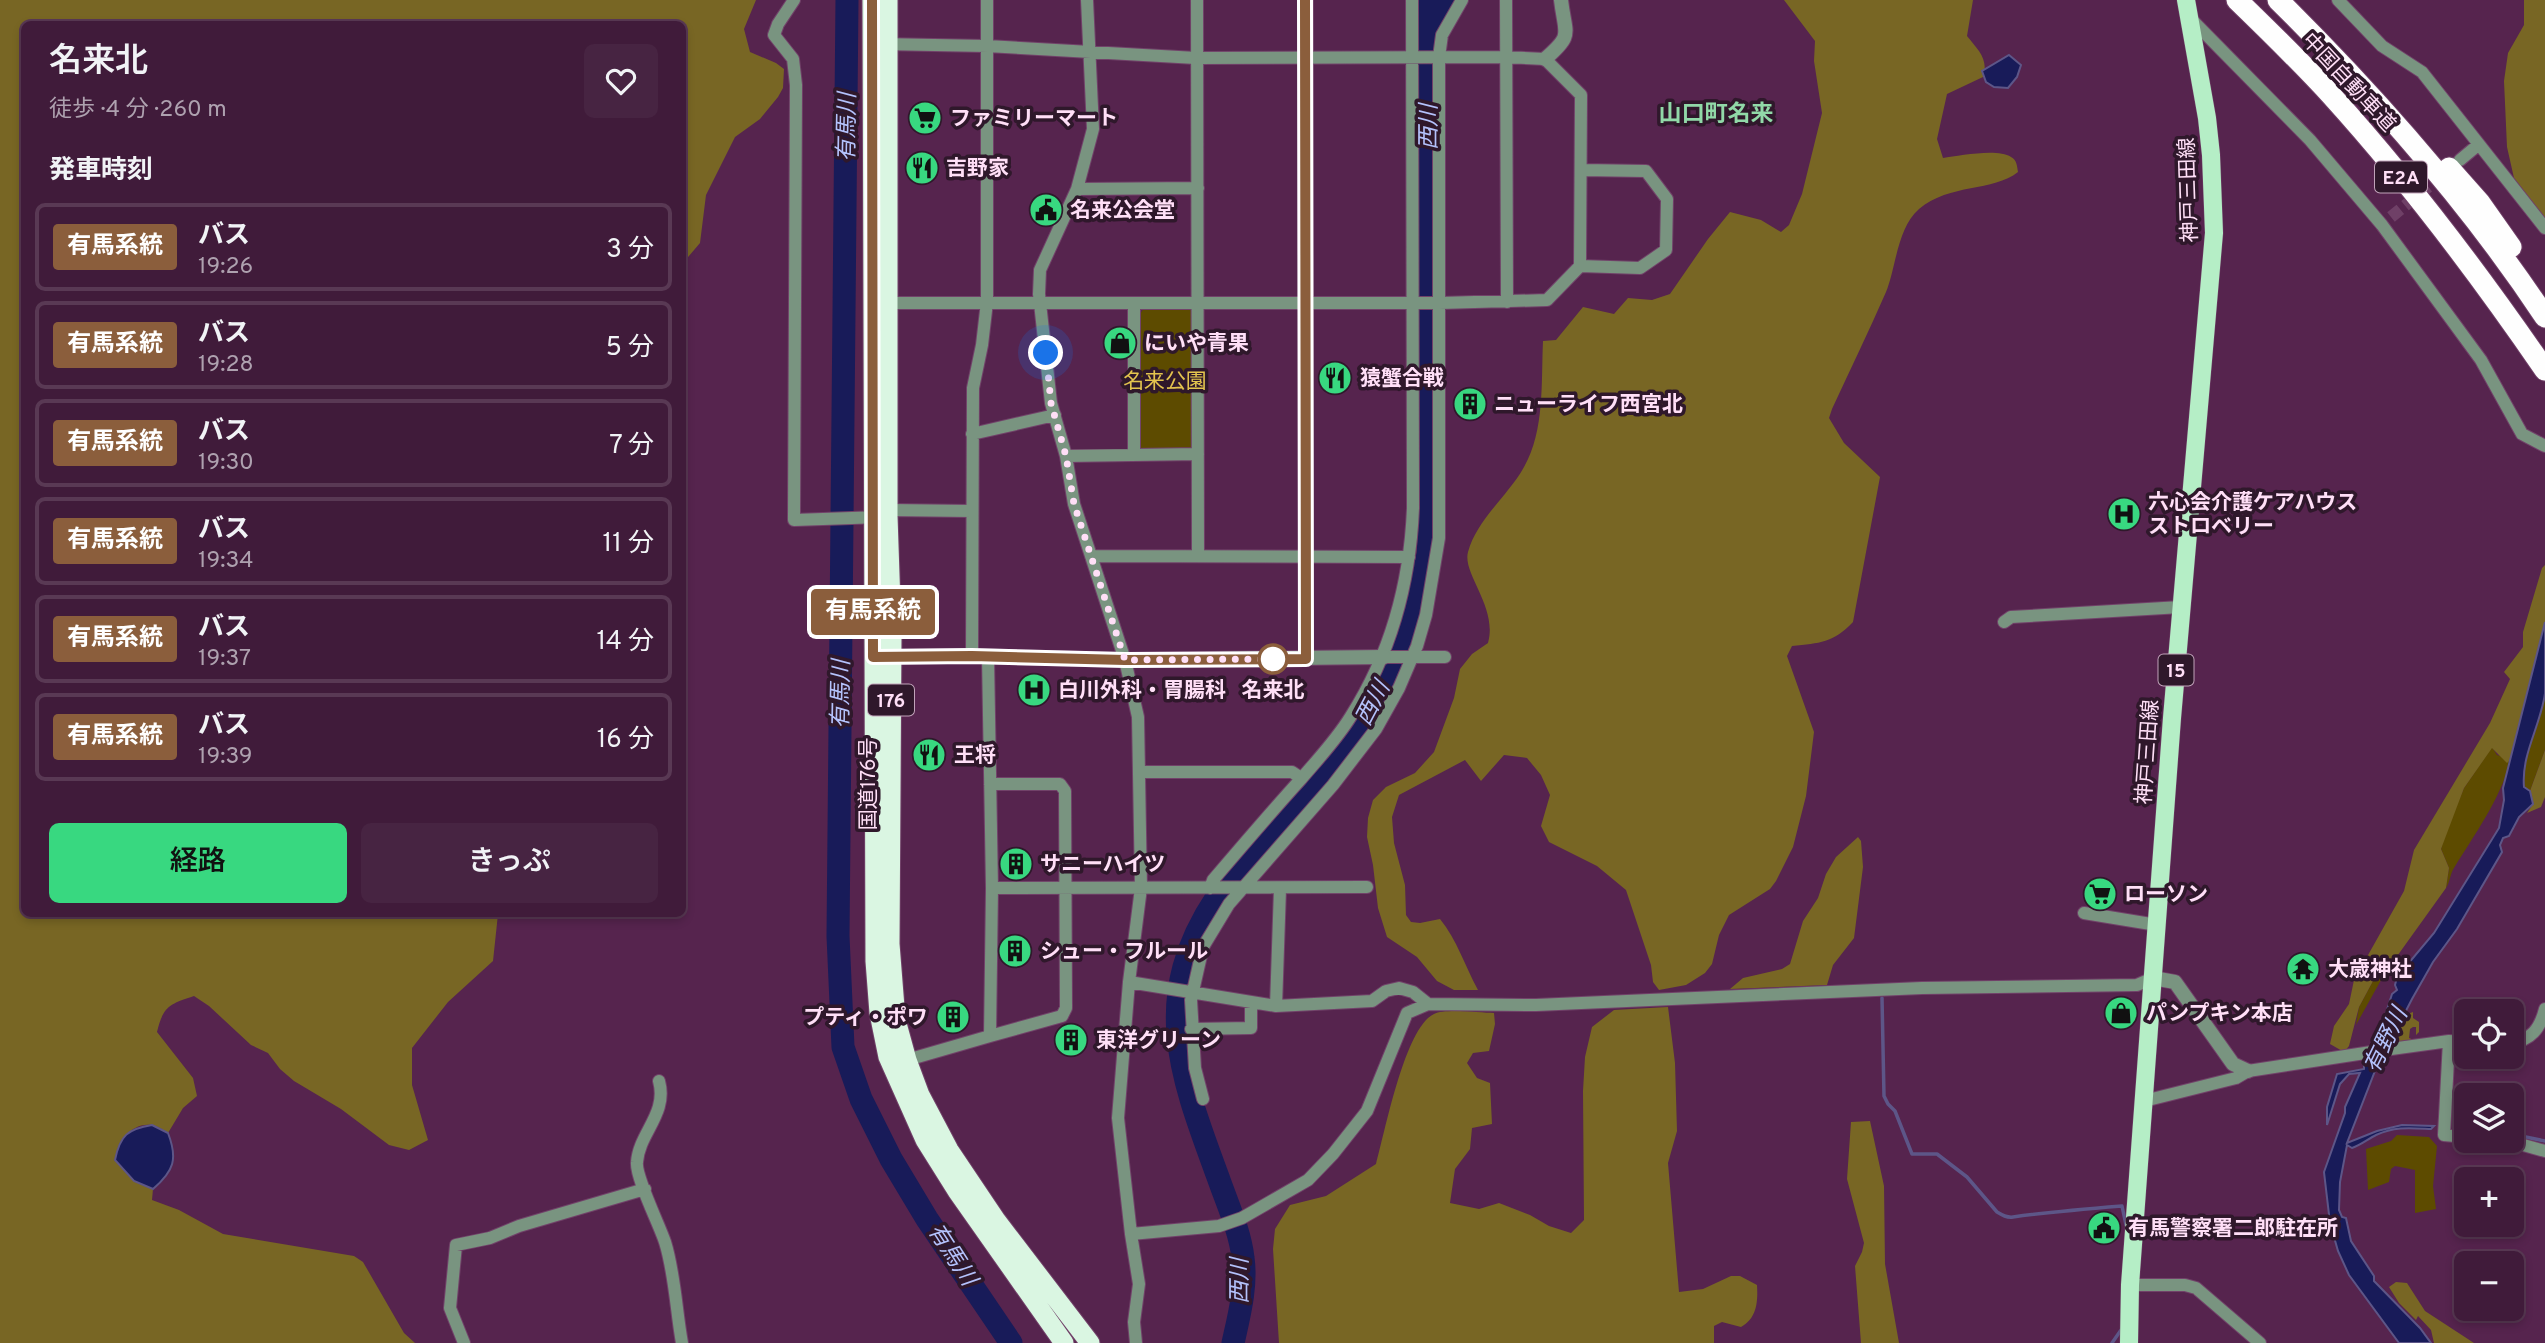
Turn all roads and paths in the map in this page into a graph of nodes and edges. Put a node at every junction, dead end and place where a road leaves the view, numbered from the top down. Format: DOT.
graph roads {
  1 [pos="794,0"];
  2 [pos="872,0"];
  3 [pos="888,0"];
  4 [pos="987,0"];
  5 [pos="1087,0"];
  6 [pos="1197,0"];
  7 [pos="1306,0"];
  8 [pos="1412,0"];
  9 [pos="1462,0"];
  10 [pos="1506,0"];
  11 [pos="1561,0"];
  12 [pos="2237,0"];
  13 [pos="2278,0"];
  14 [pos="2338,0"];
  15 [pos="2188,9"];
  16 [pos="2300,22"];
  17 [pos="2278,41"];
  18 [pos="880,44"];
  19 [pos="987,46"];
  20 [pos="1091,52"];
  21 [pos="1414,56"];
  22 [pos="1306,57"];
  23 [pos="1437,57"];
  24 [pos="1506,57"];
  25 [pos="1196,58"];
  26 [pos="1545,59"];
  27 [pos="2478,145"];
  28 [pos="2460,160"];
  29 [pos="1582,170"];
  30 [pos="1198,188"];
  31 [pos="1077,189"];
  32 [pos="2545,228"];
  33 [pos="1580,266"];
  34 [pos="2545,293"];
  35 [pos="987,302"];
  36 [pos="1507,302"];
  37 [pos="889,303"];
  38 [pos="1134,303"];
  39 [pos="1199,303"];
  40 [pos="1306,303"];
  41 [pos="1413,303"];
  42 [pos="1440,303"];
  43 [pos="1041,304"];
  44 [pos="2545,317"];
  45 [pos="2545,370"];
  46 [pos="2545,388"];
  47 [pos="1055,415"];
  48 [pos="972,434"];
  49 [pos="2545,446"];
  50 [pos="1198,454"];
  51 [pos="1134,455"];
  52 [pos="1066,456"];
  53 [pos="972,511"];
  54 [pos="878,515"];
  55 [pos="1091,556"];
  56 [pos="1198,556"];
  57 [pos="1306,556"];
  58 [pos="1409,557"];
  59 [pos="2181,607"];
  60 [pos="2004,622"];
  61 [pos="972,656"];
  62 [pos="1413,656"];
  63 [pos="882,657"];
  64 [pos="988,657"];
  65 [pos="1384,657"];
  66 [pos="1445,657"];
  67 [pos="1306,659"];
  68 [pos="1125,660"];
  69 [pos="1139,772"];
  70 [pos="1301,778"];
  71 [pos="990,784"];
  72 [pos="1367,887"];
  73 [pos="992,888"];
  74 [pos="1065,888"];
  75 [pos="1141,888"];
  76 [pos="1210,888"];
  77 [pos="1245,888"];
  78 [pos="1280,889"];
  79 [pos="2084,913"];
  80 [pos="2157,925"];
  81 [pos="2153,978"];
  82 [pos="1129,982"];
  83 [pos="1192,993"];
  84 [pos="1251,1003"];
  85 [pos="1428,1004"];
  86 [pos="1276,1006"];
  87 [pos="2545,1009"];
  88 [pos="1191,1029"];
  89 [pos="990,1036"];
  90 [pos="2524,1040"];
  91 [pos="2449,1041"];
  92 [pos="2454,1041"];
  93 [pos="907,1060"];
  94 [pos="2248,1071"];
  95 [pos="659,1081"];
  96 [pos="1203,1099"];
  97 [pos="2144,1101"];
  98 [pos="2454,1136"];
  99 [pos="2524,1145"];
  100 [pos="2545,1151"];
  101 [pos="645,1189"];
  102 [pos="1131,1234"];
  103 [pos="2130,1285"];
  104 [pos="464,1343"];
  105 [pos="682,1343"];
  106 [pos="1064,1343"];
  107 [pos="1090,1343"];
  108 [pos="1136,1343"];
  109 [pos="2129,1343"];
  110 [pos="2260,1343"];
  1 -- 54 [label="street"];
  2 -- 18 [label="highway, 国道176号 / 176"];
  3 -- 18 [label="highway, 国道176号 / 176"];
  4 -- 19 [label="street"];
  5 -- 20 [label="street"];
  6 -- 25 [label="street"];
  7 -- 22 [label="street"];
  8 -- 21 [label="street"];
  9 -- 23 [label="street"];
  10 -- 24 [label="street"];
  11 -- 26 [label="street"];
  12 -- 17 [label="highway, 中国自動車道 / E2A"];
  13 -- 16 [label="highway, 中国自動車道 / E2A"];
  14 -- 27 [label="street"];
  15 -- 49 [label="street"];
  15 -- 59 [label="main road, 神戸三田線 / 15"];
  16 -- 34 [label="highway"];
  16 -- 44 [label="highway, 中国自動車道 / E2A"];
  17 -- 45 [label="highway, 中国自動車道 / E2A"];
  17 -- 46 [label="highway"];
  18 -- 19 [label="street"];
  18 -- 37 [label="highway, 国道176号 / 176"];
  18 -- 54 [label="highway, 国道176号 / 176"];
  19 -- 20 [label="street"];
  19 -- 35 [label="street"];
  20 -- 25 [label="street"];
  20 -- 31 [label="street"];
  21 -- 22 [label="street"];
  21 -- 23 [label="street"];
  21 -- 41 [label="street"];
  22 -- 25 [label="street"];
  22 -- 40 [label="street"];
  23 -- 24 [label="street"];
  23 -- 42 [label="street"];
  24 -- 26 [label="street"];
  24 -- 36 [label="street"];
  25 -- 30 [label="street"];
  26 -- 29 [label="street"];
  27 -- 28 [label="street"];
  27 -- 32 [label="street"];
  29 -- 33 [label="street"];
  29 -- 33 [label="street"];
  30 -- 31 [label="street"];
  30 -- 39 [label="street"];
  31 -- 43 [label="street"];
  33 -- 36 [label="street"];
  35 -- 37 [label="street"];
  35 -- 43 [label="street"];
  35 -- 48 [label="street"];
  36 -- 42 [label="street"];
  37 -- 54 [label="highway, 国道176号 / 176"];
  38 -- 39 [label="street"];
  38 -- 43 [label="street"];
  38 -- 51 [label="street"];
  39 -- 40 [label="street"];
  39 -- 50 [label="street"];
  40 -- 41 [label="street"];
  40 -- 57 [label="street"];
  41 -- 42 [label="street"];
  41 -- 58 [label="street"];
  42 -- 62 [label="street"];
  43 -- 47 [label="street"];
  47 -- 48 [label="street"];
  47 -- 52 [label="street"];
  48 -- 53 [label="street"];
  50 -- 51 [label="street"];
  50 -- 56 [label="street"];
  51 -- 52 [label="street"];
  52 -- 55 [label="street"];
  53 -- 54 [label="street"];
  53 -- 61 [label="street"];
  54 -- 63 [label="highway, 国道176号 / 176"];
  55 -- 56 [label="street"];
  55 -- 68 [label="street"];
  56 -- 57 [label="street"];
  57 -- 58 [label="street"];
  57 -- 67 [label="street"];
  58 -- 65 [label="street"];
  59 -- 60 [label="street"];
  59 -- 80 [label="main road, 神戸三田線 / 15"];
  61 -- 63 [label="street"];
  61 -- 64 [label="street"];
  62 -- 65 [label="street"];
  62 -- 66 [label="street"];
  62 -- 77 [label="street"];
  63 -- 93 [label="highway, 国道176号 / 176"];
  63 -- 106 [label="highway, 国道176号 / 176"];
  64 -- 68 [label="street"];
  64 -- 71 [label="street"];
  65 -- 67 [label="street"];
  65 -- 70 [label="street"];
  67 -- 68 [label="street"];
  68 -- 69 [label="street"];
  69 -- 70 [label="street"];
  69 -- 75 [label="street"];
  70 -- 76 [label="street"];
  71 -- 73 [label="street"];
  71 -- 74 [label="street"];
  72 -- 78 [label="street"];
  73 -- 74 [label="street"];
  73 -- 89 [label="street"];
  74 -- 75 [label="street"];
  74 -- 89 [label="street"];
  75 -- 76 [label="street"];
  75 -- 82 [label="street"];
  76 -- 77 [label="street"];
  77 -- 78 [label="street"];
  77 -- 83 [label="street"];
  78 -- 86 [label="street"];
  79 -- 80 [label="street"];
  80 -- 81 [label="main road, 神戸三田線 / 15"];
  81 -- 85 [label="street"];
  81 -- 94 [label="street"];
  81 -- 97 [label="main road, 神戸三田線 / 15"];
  82 -- 83 [label="street"];
  82 -- 102 [label="street"];
  83 -- 84 [label="street"];
  83 -- 88 [label="street"];
  84 -- 86 [label="street"];
  84 -- 88 [label="street"];
  85 -- 86 [label="street"];
  85 -- 102 [label="street"];
  87 -- 90 [label="street"];
  88 -- 96 [label="street"];
  89 -- 93 [label="street"];
  91 -- 92 [label="street"];
  91 -- 94 [label="street"];
  91 -- 98 [label="street"];
  93 -- 107 [label="highway, 国道176号 / 176"];
  94 -- 97 [label="street"];
  95 -- 101 [label="street"];
  97 -- 103 [label="main road, 神戸三田線 / 15"];
  99 -- 100 [label="street"];
  101 -- 104 [label="street"];
  101 -- 105 [label="street"];
  102 -- 108 [label="street"];
  103 -- 109 [label="main road, 神戸三田線 / 15"];
  103 -- 110 [label="street"];
}
